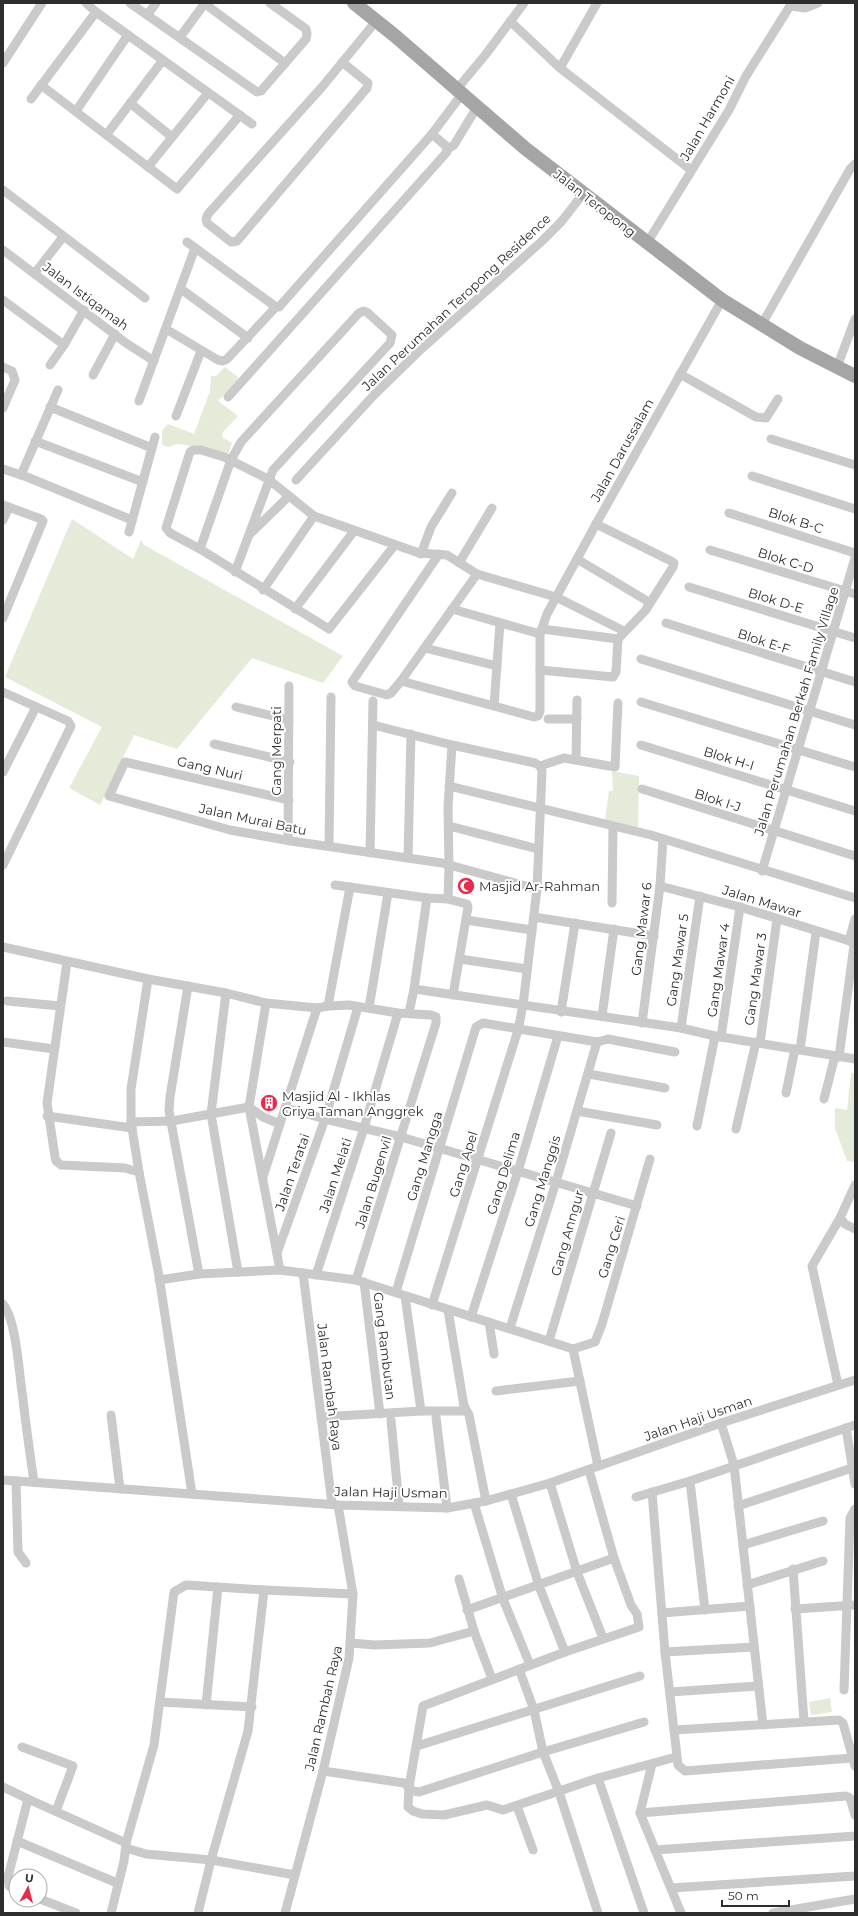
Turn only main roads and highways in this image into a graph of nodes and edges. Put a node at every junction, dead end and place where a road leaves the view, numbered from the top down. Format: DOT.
graph roads {
  1 [pos="354,3"];
  2 [pos="855,376"];
  1 -- 2 [label="main road, Jalan Teropong"];
}
